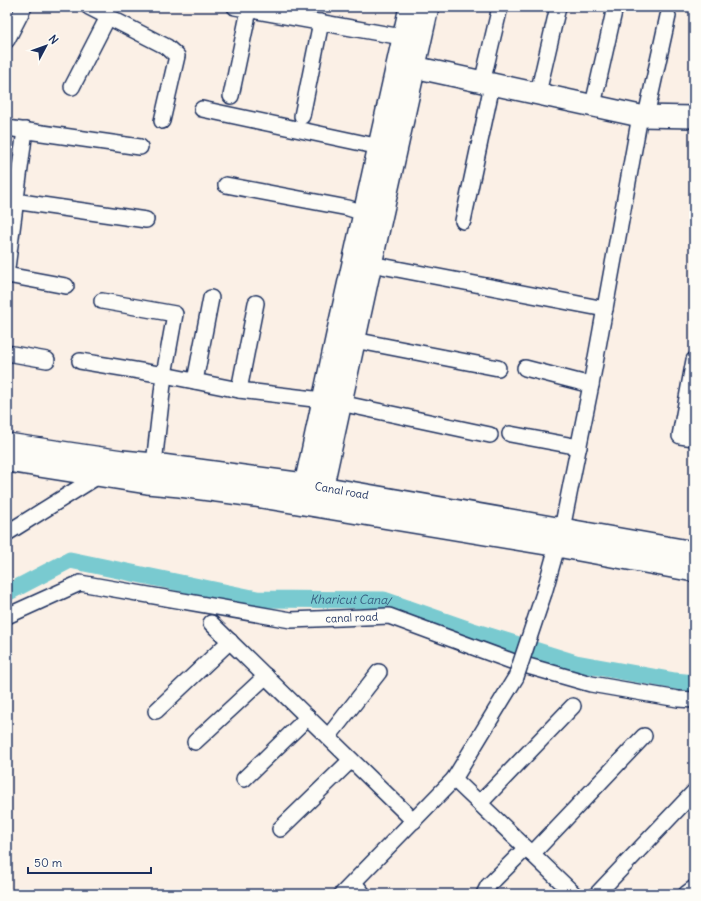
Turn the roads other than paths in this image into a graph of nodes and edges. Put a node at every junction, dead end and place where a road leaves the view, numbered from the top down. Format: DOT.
graph roads {
  1 [pos="24,7"];
  2 [pos="410,7"];
  3 [pos="428,7"];
  4 [pos="500,7"];
  5 [pos="558,7"];
  6 [pos="615,7"];
  7 [pos="242,8"];
  8 [pos="101,11"];
  9 [pos="302,13"];
  10 [pos="668,16"];
  11 [pos="321,22"];
  12 [pos="412,39"];
  13 [pos="7,40"];
  14 [pos="406,65"];
  15 [pos="487,84"];
  16 [pos="72,87"];
  17 [pos="538,94"];
  18 [pos="231,96"];
  19 [pos="593,105"];
  20 [pos="202,109"];
  21 [pos="302,116"];
  22 [pos="643,116"];
  23 [pos="694,117"];
  24 [pos="162,121"];
  25 [pos="7,128"];
  26 [pos="25,130"];
  27 [pos="140,147"];
  28 [pos="380,147"];
  29 [pos="226,185"];
  30 [pos="11,200"];
  31 [pos="364,213"];
  32 [pos="146,220"];
  33 [pos="463,221"];
  34 [pos="370,264"];
  35 [pos="7,268"];
  36 [pos="7,275"];
  37 [pos="66,286"];
  38 [pos="211,298"];
  39 [pos="102,301"];
  40 [pos="256,303"];
  41 [pos="605,309"];
  42 [pos="354,340"];
  43 [pos="7,353"];
  44 [pos="47,360"];
  45 [pos="80,361"];
  46 [pos="694,364"];
  47 [pos="498,368"];
  48 [pos="525,368"];
  49 [pos="164,375"];
  50 [pos="195,381"];
  51 [pos="591,384"];
  52 [pos="239,390"];
  53 [pos="331,402"];
  54 [pos="510,434"];
  55 [pos="490,435"];
  56 [pos="694,438"];
  57 [pos="7,444"];
  58 [pos="578,447"];
  59 [pos="7,461"];
  60 [pos="122,461"];
  61 [pos="154,464"];
  62 [pos="98,476"];
  63 [pos="312,496"];
  64 [pos="7,533"];
  65 [pos="560,537"];
  66 [pos="694,552"];
  67 [pos="694,571"];
  68 [pos="7,616"];
  69 [pos="211,623"];
  70 [pos="230,641"];
  71 [pos="379,672"];
  72 [pos="266,676"];
  73 [pos="694,700"];
  74 [pos="573,706"];
  75 [pos="156,711"];
  76 [pos="308,717"];
  77 [pos="644,736"];
  78 [pos="328,737"];
  79 [pos="195,742"];
  80 [pos="351,760"];
  81 [pos="244,779"];
  82 [pos="454,779"];
  83 [pos="694,792"];
  84 [pos="480,803"];
  85 [pos="414,821"];
  86 [pos="280,829"];
  87 [pos="529,851"];
  88 [pos="358,888"];
  89 [pos="694,888"];
  90 [pos="342,894"];
  91 [pos="484,894"];
  92 [pos="574,894"];
  93 [pos="597,894"];
  94 [pos="686,894"];
  1 -- 13 [label="street"];
  2 -- 12 [label="street"];
  3 -- 12 [label="street"];
  4 -- 15 [label="street"];
  5 -- 17 [label="street"];
  6 -- 19 [label="street"];
  7 -- 9 [label="street"];
  7 -- 18 [label="street"];
  8 -- 16 [label="street"];
  8 -- 24 [label="street"];
  9 -- 11 [label="street"];
  10 -- 22 [label="street"];
  11 -- 12 [label="street"];
  11 -- 21 [label="street"];
  12 -- 14 [label="street"];
  14 -- 15 [label="street"];
  14 -- 28 [label="street"];
  14 -- 34 [label="street"];
  15 -- 17 [label="street"];
  15 -- 33 [label="street"];
  17 -- 19 [label="street"];
  19 -- 22 [label="street"];
  20 -- 28 [label="street"];
  22 -- 23 [label="street"];
  22 -- 41 [label="street"];
  25 -- 26 [label="street"];
  26 -- 27 [label="street"];
  26 -- 30 [label="street"];
  28 -- 31 [label="street"];
  29 -- 31 [label="street"];
  30 -- 32 [label="street"];
  30 -- 35 [label="street"];
  31 -- 53 [label="street"];
  34 -- 41 [label="street"];
  34 -- 42 [label="street"];
  36 -- 37 [label="street"];
  38 -- 50 [label="street"];
  39 -- 49 [label="street"];
  40 -- 52 [label="street"];
  41 -- 51 [label="street"];
  42 -- 47 [label="street"];
  42 -- 53 [label="street"];
  43 -- 44 [label="street"];
  45 -- 49 [label="street"];
  46 -- 56 [label="street"];
  48 -- 51 [label="street"];
  49 -- 50 [label="street"];
  49 -- 61 [label="street"];
  50 -- 52 [label="street"];
  51 -- 58 [label="street"];
  52 -- 53 [label="street"];
  53 -- 55 [label="street"];
  53 -- 63 [label="street"];
  54 -- 58 [label="street"];
  57 -- 60 [label="street, Canal road"];
  58 -- 65 [label="street"];
  59 -- 62 [label="street"];
  60 -- 61 [label="street, Canal road"];
  60 -- 62 [label="street"];
  61 -- 63 [label="street, Canal road"];
  62 -- 63 [label="street"];
  62 -- 64 [label="street"];
  63 -- 65 [label="street, Canal road"];
  65 -- 66 [label="street, Canal road"];
  65 -- 67 [label="street"];
  65 -- 82 [label="street, bridge"];
  68 -- 73 [label="street, canal road"];
  69 -- 70 [label="street"];
  70 -- 72 [label="street"];
  70 -- 75 [label="street"];
  71 -- 78 [label="street"];
  72 -- 76 [label="street"];
  72 -- 79 [label="street"];
  74 -- 84 [label="street"];
  76 -- 78 [label="street"];
  76 -- 81 [label="street"];
  77 -- 87 [label="street"];
  78 -- 80 [label="street"];
  80 -- 85 [label="street"];
  80 -- 86 [label="street"];
  82 -- 84 [label="street"];
  82 -- 85 [label="street"];
  83 -- 93 [label="street"];
  84 -- 87 [label="street"];
  85 -- 88 [label="street"];
  87 -- 91 [label="street"];
  87 -- 92 [label="street"];
  88 -- 90 [label="street"];
  89 -- 94 [label="street"];
}
